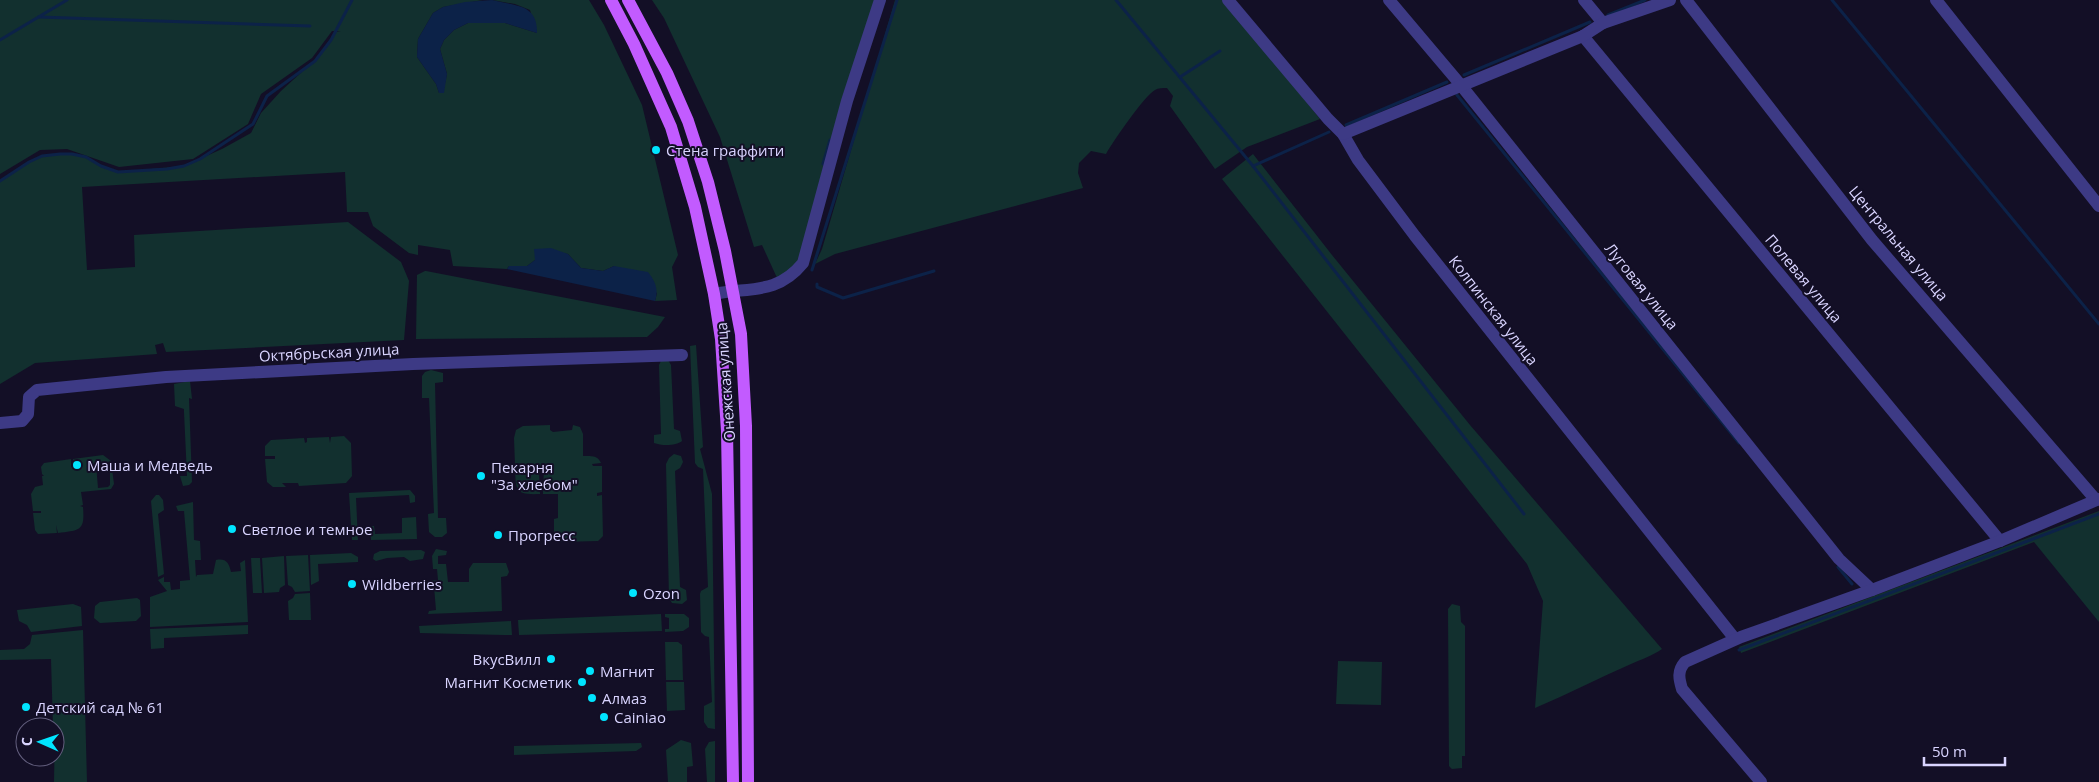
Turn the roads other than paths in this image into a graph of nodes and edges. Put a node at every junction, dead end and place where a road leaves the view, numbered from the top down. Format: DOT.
graph roads {
  1 [pos="611,0"];
  2 [pos="628,0"];
  3 [pos="880,0"];
  4 [pos="1228,0"];
  5 [pos="1388,0"];
  6 [pos="1584,0"];
  7 [pos="1670,0"];
  8 [pos="1686,0"];
  9 [pos="1936,0"];
  10 [pos="1603,23"];
  11 [pos="1583,36"];
  12 [pos="1460,84"];
  13 [pos="1343,134"];
  14 [pos="2099,206"];
  15 [pos="733,290"];
  16 [pos="714,294"];
  17 [pos="682,355"];
  18 [pos="0,424"];
  19 [pos="2098,499"];
  20 [pos="2000,541"];
  21 [pos="1872,590"];
  22 [pos="1735,639"];
  23 [pos="733,782"];
  24 [pos="748,782"];
  25 [pos="1761,782"];
  1 -- 16 [label="main road, Онежская улица"];
  2 -- 15 [label="main road, Онежская улица"];
  3 -- 15 [label="street"];
  4 -- 13 [label="street, Колпинская улица"];
  5 -- 12 [label="street, Луговая улица"];
  6 -- 10 [label="street"];
  7 -- 10 [label="street"];
  8 -- 19 [label="street, Центральная улица"];
  9 -- 14 [label="street"];
  10 -- 11 [label="street"];
  11 -- 12 [label="street"];
  11 -- 20 [label="street, Полевая улица"];
  12 -- 13 [label="street"];
  12 -- 21 [label="street, Луговая улица"];
  13 -- 22 [label="street, Колпинская улица"];
  15 -- 16 [label="street"];
  15 -- 24 [label="main road, Онежская улица"];
  16 -- 23 [label="main road, Онежская улица"];
  17 -- 18 [label="street, Октябрьская улица"];
  19 -- 20 [label="street"];
  20 -- 21 [label="street"];
  21 -- 22 [label="street"];
  22 -- 25 [label="street"];
}
